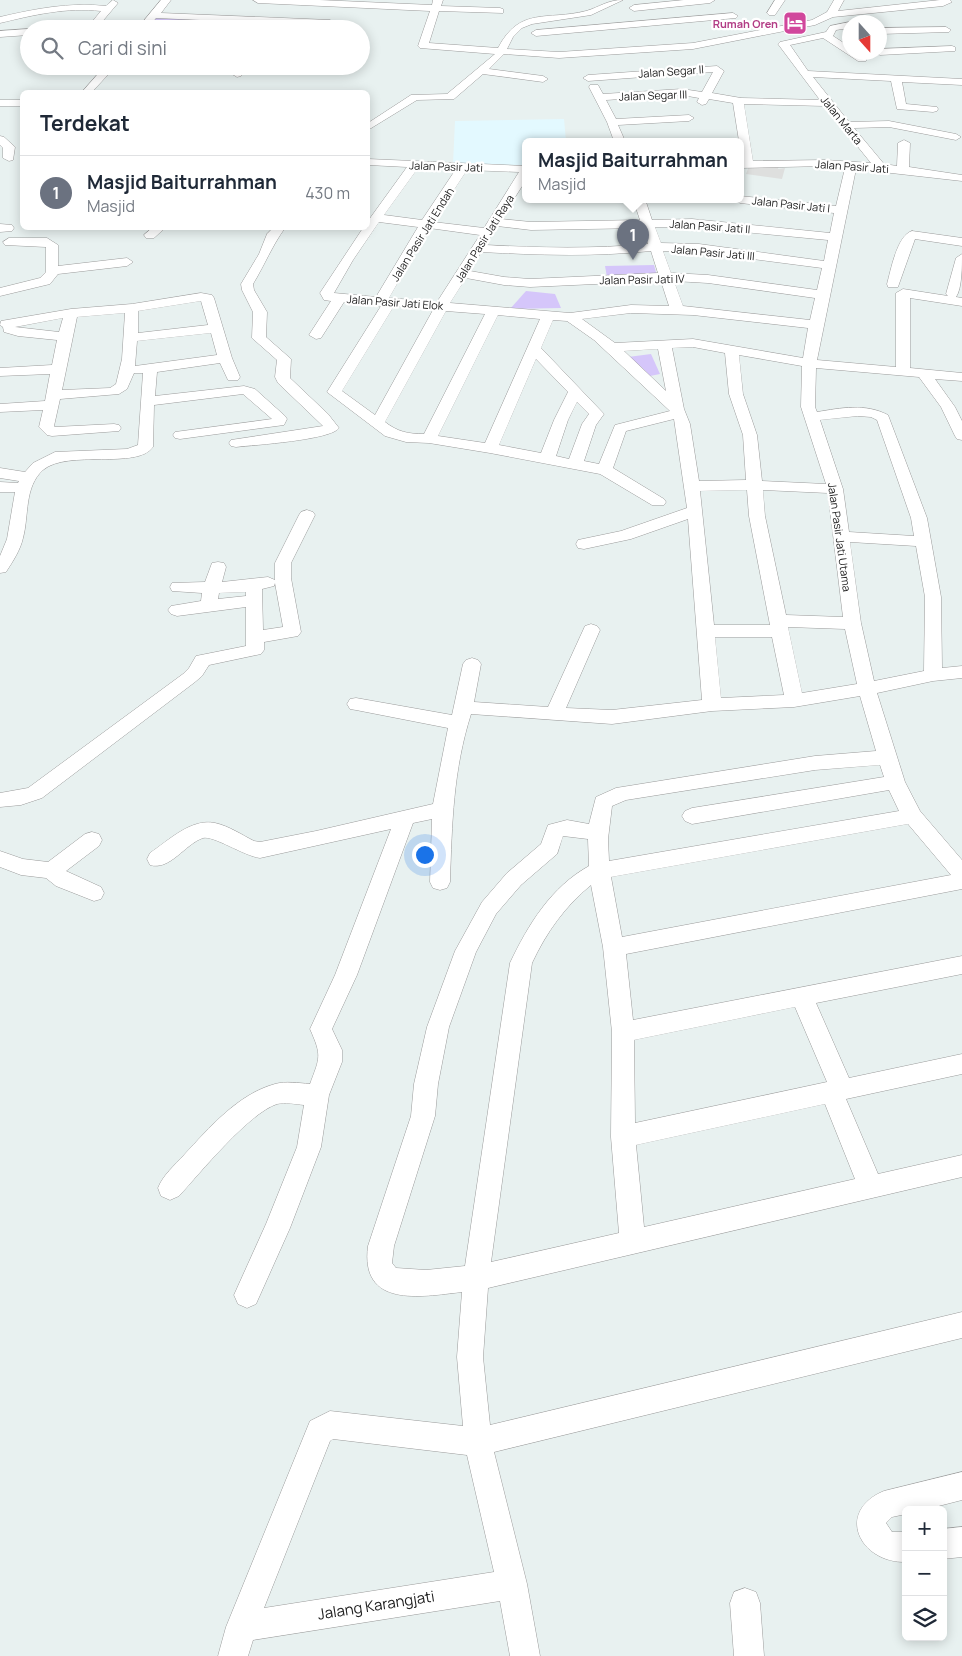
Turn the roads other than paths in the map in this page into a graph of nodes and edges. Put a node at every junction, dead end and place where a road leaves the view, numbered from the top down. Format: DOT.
graph roads {
  1 [pos="116,0"];
  2 [pos="166,0"];
  3 [pos="258,0"];
  4 [pos="279,0"];
  5 [pos="618,0"];
  6 [pos="710,0"];
  7 [pos="780,0"];
  8 [pos="839,0"];
  9 [pos="945,0"];
  10 [pos="331,2"];
  11 [pos="380,3"];
  12 [pos="436,4"];
  13 [pos="894,4"];
  14 [pos="672,5"];
  15 [pos="723,6"];
  16 [pos="654,7"];
  17 [pos="634,8"];
  18 [pos="108,9"];
  19 [pos="500,11"];
  20 [pos="610,13"];
  21 [pos="772,13"];
  22 [pos="831,14"];
  23 [pos="154,15"];
  24 [pos="0,20"];
  25 [pos="99,20"];
  26 [pos="150,20"];
  27 [pos="216,20"];
  28 [pos="268,20"];
  29 [pos="684,21"];
  30 [pos="815,22"];
  31 [pos="617,27"];
  32 [pos="842,28"];
  33 [pos="576,30"];
  34 [pos="946,30"];
  35 [pos="887,31"];
  36 [pos="829,32"];
  37 [pos="20,33"];
  38 [pos="536,33"];
  39 [pos="842,33"];
  40 [pos="0,34"];
  41 [pos="672,35"];
  42 [pos="842,48"];
  43 [pos="952,49"];
  44 [pos="502,52"];
  45 [pos="887,52"];
  46 [pos="589,53"];
  47 [pos="580,66"];
  48 [pos="482,71"];
  49 [pos="805,74"];
  50 [pos="103,75"];
  51 [pos="896,78"];
  52 [pos="543,79"];
  53 [pos="962,82"];
  54 [pos="89,90"];
  55 [pos="600,97"];
  56 [pos="703,98"];
  57 [pos="932,99"];
  58 [pos="741,101"];
  59 [pos="0,103"];
  60 [pos="20,103"];
  61 [pos="829,103"];
  62 [pos="689,118"];
  63 [pos="612,122"];
  64 [pos="846,124"];
  65 [pos="370,126"];
  66 [pos="956,137"];
  67 [pos="618,138"];
  68 [pos="741,138"];
  69 [pos="0,139"];
  70 [pos="904,143"];
  71 [pos="20,157"];
  72 [pos="4,160"];
  73 [pos="370,162"];
  74 [pos="414,164"];
  75 [pos="744,164"];
  76 [pos="851,165"];
  77 [pos="464,166"];
  78 [pos="880,168"];
  79 [pos="522,170"];
  80 [pos="903,170"];
  81 [pos="522,177"];
  82 [pos="962,178"];
  83 [pos="511,195"];
  84 [pos="522,195"];
  85 [pos="744,199"];
  86 [pos="641,203"];
  87 [pos="842,210"];
  88 [pos="377,218"];
  89 [pos="648,222"];
  90 [pos="425,224"];
  91 [pos="370,227"];
  92 [pos="490,227"];
  93 [pos="277,230"];
  94 [pos="368,230"];
  95 [pos="836,236"];
  96 [pos="9,242"];
  97 [pos="962,242"];
  98 [pos="655,247"];
  99 [pos="477,248"];
  100 [pos="962,258"];
  101 [pos="127,262"];
  102 [pos="829,265"];
  103 [pos="52,270"];
  104 [pos="462,273"];
  105 [pos="665,277"];
  106 [pos="893,284"];
  107 [pos="0,292"];
  108 [pos="822,295"];
  109 [pos="340,298"];
  110 [pos="958,298"];
  111 [pos="385,302"];
  112 [pos="442,305"];
  113 [pos="132,308"];
  114 [pos="677,309"];
  115 [pos="493,312"];
  116 [pos="71,313"];
  117 [pos="548,316"];
  118 [pos="570,317"];
  119 [pos="3,324"];
  120 [pos="816,325"];
  121 [pos="216,328"];
  122 [pos="316,335"];
  123 [pos="64,337"];
  124 [pos="129,338"];
  125 [pos="664,345"];
  126 [pos="611,346"];
  127 [pos="534,349"];
  128 [pos="732,349"];
  129 [pos="225,358"];
  130 [pos="809,363"];
  131 [pos="57,369"];
  132 [pos="150,369"];
  133 [pos="127,371"];
  134 [pos="0,372"];
  135 [pos="903,372"];
  136 [pos="924,374"];
  137 [pos="233,377"];
  138 [pos="962,377"];
  139 [pos="962,383"];
  140 [pos="575,392"];
  141 [pos="52,400"];
  142 [pos="147,401"];
  143 [pos="948,406"];
  144 [pos="0,408"];
  145 [pos="678,411"];
  146 [pos="597,414"];
  147 [pos="811,418"];
  148 [pos="378,422"];
  149 [pos="114,428"];
  150 [pos="620,428"];
  151 [pos="180,435"];
  152 [pos="962,436"];
  153 [pos="429,439"];
  154 [pos="236,443"];
  155 [pos="490,448"];
  156 [pos="547,459"];
  157 [pos="575,464"];
  158 [pos="605,470"];
  159 [pos="0,473"];
  160 [pos="24,482"];
  161 [pos="754,485"];
  162 [pos="690,486"];
  163 [pos="0,487"];
  164 [pos="835,489"];
  165 [pos="658,502"];
  166 [pos="695,511"];
  167 [pos="307,515"];
  168 [pos="841,537"];
  169 [pos="923,541"];
  170 [pos="584,544"];
  171 [pos="218,567"];
  172 [pos="0,568"];
  173 [pos="283,578"];
  174 [pos="178,587"];
  175 [pos="212,589"];
  176 [pos="254,593"];
  177 [pos="207,606"];
  178 [pos="177,610"];
  179 [pos="852,623"];
  180 [pos="779,626"];
  181 [pos="591,630"];
  182 [pos="705,631"];
  183 [pos="254,637"];
  184 [pos="472,664"];
  185 [pos="962,672"];
  186 [pos="933,674"];
  187 [pos="866,689"];
  188 [pos="794,700"];
  189 [pos="356,704"];
  190 [pos="712,705"];
  191 [pos="554,714"];
  192 [pos="461,715"];
  193 [pos="887,757"];
  194 [pos="895,782"];
  195 [pos="0,800"];
  196 [pos="442,809"];
  197 [pos="692,816"];
  198 [pos="912,816"];
  199 [pos="405,818"];
  200 [pos="598,833"];
  201 [pos="92,840"];
  202 [pos="0,859"];
  203 [pos="157,859"];
  204 [pos="598,870"];
  205 [pos="51,871"];
  206 [pos="962,874"];
  207 [pos="962,881"];
  208 [pos="440,882"];
  209 [pos="94,893"];
  210 [pos="614,947"];
  211 [pos="962,965"];
  212 [pos="802,997"];
  213 [pos="624,1032"];
  214 [pos="962,1064"];
  215 [pos="837,1090"];
  216 [pos="317,1096"];
  217 [pos="623,1137"];
  218 [pos="962,1166"];
  219 [pos="871,1187"];
  220 [pos="170,1188"];
  221 [pos="633,1242"];
  222 [pos="476,1278"];
  223 [pos="247,1295"];
  224 [pos="962,1325"];
  225 [pos="478,1442"];
  226 [pos="962,1486"];
  227 [pos="962,1542"];
  228 [pos="947,1544"];
  229 [pos="902,1547"];
  230 [pos="512,1584"];
  231 [pos="745,1603"];
  232 [pos="241,1627"];
  233 [pos="232,1656"];
  234 [pos="525,1656"];
  235 [pos="749,1656"];
  1 -- 18 [label="street"];
  2 -- 23 [label="street"];
  3 -- 4 [label="street"];
  4 -- 10 [label="street"];
  4 -- 28 [label="street"];
  5 -- 44 [label="street"];
  6 -- 14 [label="street"];
  7 -- 21 [label="street"];
  8 -- 22 [label="street"];
  9 -- 13 [label="street"];
  10 -- 11 [label="street"];
  11 -- 12 [label="street"];
  12 -- 19 [label="street"];
  12 -- 44 [label="street"];
  13 -- 22 [label="street"];
  14 -- 16 [label="street"];
  14 -- 29 [label="street"];
  15 -- 29 [label="street"];
  16 -- 17 [label="street"];
  16 -- 41 [label="street"];
  18 -- 24 [label="street"];
  18 -- 25 [label="street"];
  20 -- 31 [label="street"];
  22 -- 30 [label="street"];
  23 -- 26 [label="street"];
  23 -- 27 [label="street"];
  29 -- 41 [label="street"];
  30 -- 36 [label="street"];
  30 -- 41 [label="street"];
  31 -- 33 [label="street"];
  31 -- 41 [label="street"];
  32 -- 36 [label="street"];
  33 -- 38 [label="street"];
  33 -- 46 [label="street"];
  34 -- 35 [label="street"];
  36 -- 39 [label="street"];
  36 -- 42 [label="street"];
  36 -- 49 [label="street, Jalan Marta"];
  37 -- 40 [label="street"];
  41 -- 46 [label="street"];
  43 -- 45 [label="street"];
  44 -- 47 [label="street"];
  44 -- 48 [label="street"];
  46 -- 47 [label="street"];
  47 -- 55 [label="street"];
  47 -- 56 [label="street, Jalan Segar II"];
  48 -- 52 [label="street"];
  48 -- 65 [label="street"];
  49 -- 51 [label="street"];
  49 -- 61 [label="street, Jalan Marta"];
  50 -- 54 [label="street"];
  51 -- 57 [label="street"];
  51 -- 57 [label="street"];
  53 -- 57 [label="street"];
  55 -- 56 [label="street, Jalan Segar III"];
  55 -- 63 [label="street"];
  56 -- 58 [label="street, Jalan Segar III"];
  58 -- 61 [label="street, Jalan Segar III"];
  58 -- 68 [label="street"];
  59 -- 60 [label="street"];
  61 -- 64 [label="street, Jalan Marta"];
  62 -- 63 [label="street"];
  63 -- 67 [label="street"];
  64 -- 66 [label="street"];
  64 -- 78 [label="street, Jalan Marta"];
  69 -- 72 [label="street"];
  70 -- 80 [label="street"];
  71 -- 72 [label="street"];
  73 -- 74 [label="street, Jalan Pasir Jati"];
  74 -- 77 [label="street, Jalan Pasir Jati"];
  74 -- 88 [label="street, Jalan Pasir Jati Elok"];
  75 -- 76 [label="street, Jalan Pasir Jati"];
  76 -- 78 [label="street, Jalan Pasir Jati"];
  76 -- 87 [label="street, Jalan Pasir Jati Utama"];
  77 -- 79 [label="street, Jalan Pasir Jati"];
  77 -- 90 [label="street, Jalan Pasir Jati Endah"];
  78 -- 80 [label="street, Jalan Pasir Jati"];
  80 -- 82 [label="street, Jalan Pasir Jati"];
  81 -- 83 [label="street, Jalan Pasir Jati Raya"];
  83 -- 84 [label="street"];
  83 -- 92 [label="street, Jalan Pasir Jati Raya"];
  85 -- 87 [label="street, Jalan Pasir Jati I"];
  86 -- 89 [label="street"];
  87 -- 95 [label="street, Jalan Pasir Jati Utama"];
  88 -- 90 [label="street, Jalan Pasir Jati II"];
  88 -- 91 [label="street, Jalan Pasir Jati Elok"];
  89 -- 92 [label="street, Jalan Pasir Jati II"];
  89 -- 95 [label="street, Jalan Pasir Jati II"];
  89 -- 98 [label="street"];
  90 -- 92 [label="street, Jalan Pasir Jati II"];
  90 -- 111 [label="street, Jalan Pasir Jati Endah"];
  92 -- 99 [label="street, Jalan Pasir Jati Raya"];
  93 -- 154 [label="street"];
  94 -- 109 [label="street, Jalan Pasir Jati Elok"];
  95 -- 102 [label="street, Jalan Pasir Jati Utama"];
  96 -- 103 [label="street"];
  97 -- 106 [label="street"];
  98 -- 99 [label="street, Jalan Pasir Jati III"];
  98 -- 102 [label="street, Jalan Pasir Jati III"];
  98 -- 105 [label="street"];
  99 -- 104 [label="street, Jalan Pasir Jati Raya"];
  100 -- 110 [label="street"];
  101 -- 103 [label="street"];
  102 -- 108 [label="street, Jalan Pasir Jati Utama"];
  103 -- 107 [label="street"];
  104 -- 105 [label="street, Jalan Pasir Jati IV"];
  104 -- 112 [label="street, Jalan Pasir Jati Raya"];
  105 -- 108 [label="street, Jalan Pasir Jati IV"];
  105 -- 114 [label="street"];
  108 -- 120 [label="street, Jalan Pasir Jati Utama"];
  109 -- 111 [label="street, Jalan Pasir Jati Elok"];
  109 -- 122 [label="street"];
  110 -- 135 [label="street"];
  111 -- 112 [label="street, Jalan Pasir Jati Elok"];
  111 -- 148 [label="street, Jalan Pasir Jati Endah"];
  112 -- 115 [label="street, Jalan Pasir Jati Elok"];
  112 -- 148 [label="street, Jalan Pasir Jati Raya"];
  113 -- 116 [label="street"];
  113 -- 121 [label="street"];
  113 -- 124 [label="street"];
  114 -- 118 [label="street"];
  114 -- 120 [label="street"];
  115 -- 117 [label="street, Jalan Pasir Jati Elok"];
  115 -- 153 [label="street"];
  116 -- 119 [label="street"];
  116 -- 123 [label="street"];
  117 -- 118 [label="street, Jalan Pasir Jati Elok"];
  117 -- 127 [label="street"];
  118 -- 126 [label="street, Jalan Pasir Jati Elok"];
  119 -- 123 [label="street"];
  120 -- 130 [label="street, Jalan Pasir Jati Utama"];
  121 -- 124 [label="street"];
  121 -- 129 [label="street"];
  123 -- 131 [label="street"];
  124 -- 133 [label="street"];
  125 -- 126 [label="street"];
  125 -- 128 [label="street"];
  125 -- 145 [label="street"];
  126 -- 145 [label="street, Jalan Pasir Jati Elok"];
  127 -- 140 [label="street"];
  127 -- 155 [label="street"];
  128 -- 130 [label="street"];
  128 -- 161 [label="street"];
  129 -- 132 [label="street"];
  129 -- 137 [label="street"];
  130 -- 135 [label="street"];
  130 -- 147 [label="street, Jalan Pasir Jati Utama"];
  131 -- 134 [label="street"];
  131 -- 141 [label="street"];
  132 -- 133 [label="street"];
  132 -- 142 [label="street"];
  133 -- 141 [label="street"];
  135 -- 136 [label="street"];
  136 -- 138 [label="street"];
  136 -- 143 [label="street"];
  139 -- 143 [label="street"];
  140 -- 146 [label="street"];
  140 -- 156 [label="street"];
  141 -- 144 [label="street"];
  141 -- 149 [label="street"];
  142 -- 151 [label="street"];
  142 -- 160 [label="street"];
  143 -- 152 [label="street"];
  145 -- 150 [label="street"];
  145 -- 162 [label="street"];
  146 -- 150 [label="street"];
  146 -- 157 [label="street"];
  147 -- 164 [label="street, Jalan Pasir Jati Utama"];
  147 -- 169 [label="street"];
  148 -- 153 [label="street"];
  150 -- 158 [label="street"];
  153 -- 155 [label="street"];
  155 -- 156 [label="street"];
  156 -- 157 [label="street"];
  157 -- 158 [label="street"];
  158 -- 165 [label="street"];
  159 -- 160 [label="street"];
  160 -- 163 [label="street"];
  160 -- 172 [label="street"];
  161 -- 162 [label="street"];
  161 -- 164 [label="street"];
  161 -- 180 [label="street"];
  162 -- 166 [label="street"];
  164 -- 168 [label="street, Jalan Pasir Jati Utama"];
  166 -- 170 [label="street"];
  166 -- 182 [label="street"];
  167 -- 173 [label="street"];
  168 -- 169 [label="street"];
  168 -- 179 [label="street, Jalan Pasir Jati Utama"];
  169 -- 186 [label="street"];
  171 -- 175 [label="street"];
  173 -- 176 [label="street"];
  173 -- 183 [label="street"];
  174 -- 175 [label="street"];
  175 -- 176 [label="street"];
  175 -- 177 [label="street"];
  176 -- 177 [label="street"];
  176 -- 183 [label="street"];
  177 -- 178 [label="street"];
  179 -- 180 [label="street"];
  179 -- 187 [label="street, Jalan Pasir Jati Utama"];
  180 -- 182 [label="street"];
  180 -- 188 [label="street"];
  181 -- 191 [label="street"];
  182 -- 190 [label="street"];
  183 -- 195 [label="street"];
  184 -- 192 [label="street"];
  185 -- 186 [label="street"];
  186 -- 187 [label="street"];
  187 -- 188 [label="street"];
  187 -- 193 [label="street, Jalan Pasir Jati Utama"];
  188 -- 190 [label="street"];
  189 -- 192 [label="street"];
  190 -- 191 [label="street"];
  191 -- 192 [label="street"];
  192 -- 196 [label="street"];
  193 -- 194 [label="street, Jalan Pasir Jati Utama"];
  193 -- 200 [label="street"];
  194 -- 197 [label="street"];
  194 -- 198 [label="street, Jalan Pasir Jati Utama"];
  196 -- 199 [label="street"];
  196 -- 208 [label="street"];
  198 -- 204 [label="street"];
  198 -- 206 [label="street, Jalan Pasir Jati Utama"];
  199 -- 203 [label="street"];
  199 -- 216 [label="street"];
  200 -- 204 [label="street"];
  200 -- 222 [label="street"];
  201 -- 205 [label="street"];
  202 -- 205 [label="street"];
  204 -- 210 [label="street"];
  204 -- 222 [label="street"];
  205 -- 209 [label="street"];
  207 -- 210 [label="street"];
  210 -- 213 [label="street"];
  211 -- 212 [label="street"];
  212 -- 213 [label="street"];
  212 -- 215 [label="street"];
  213 -- 217 [label="street"];
  214 -- 215 [label="street"];
  215 -- 217 [label="street"];
  215 -- 219 [label="street"];
  216 -- 220 [label="street"];
  216 -- 223 [label="street"];
  217 -- 221 [label="street"];
  218 -- 219 [label="street"];
  219 -- 221 [label="street"];
  221 -- 222 [label="street"];
  222 -- 225 [label="street"];
  224 -- 225 [label="street"];
  225 -- 230 [label="street"];
  225 -- 232 [label="street"];
  226 -- 229 [label="street"];
  227 -- 228 [label="street"];
  230 -- 232 [label="street, Jalang Karangjati"];
  230 -- 234 [label="street"];
  231 -- 235 [label="street"];
  232 -- 233 [label="street"];
}
